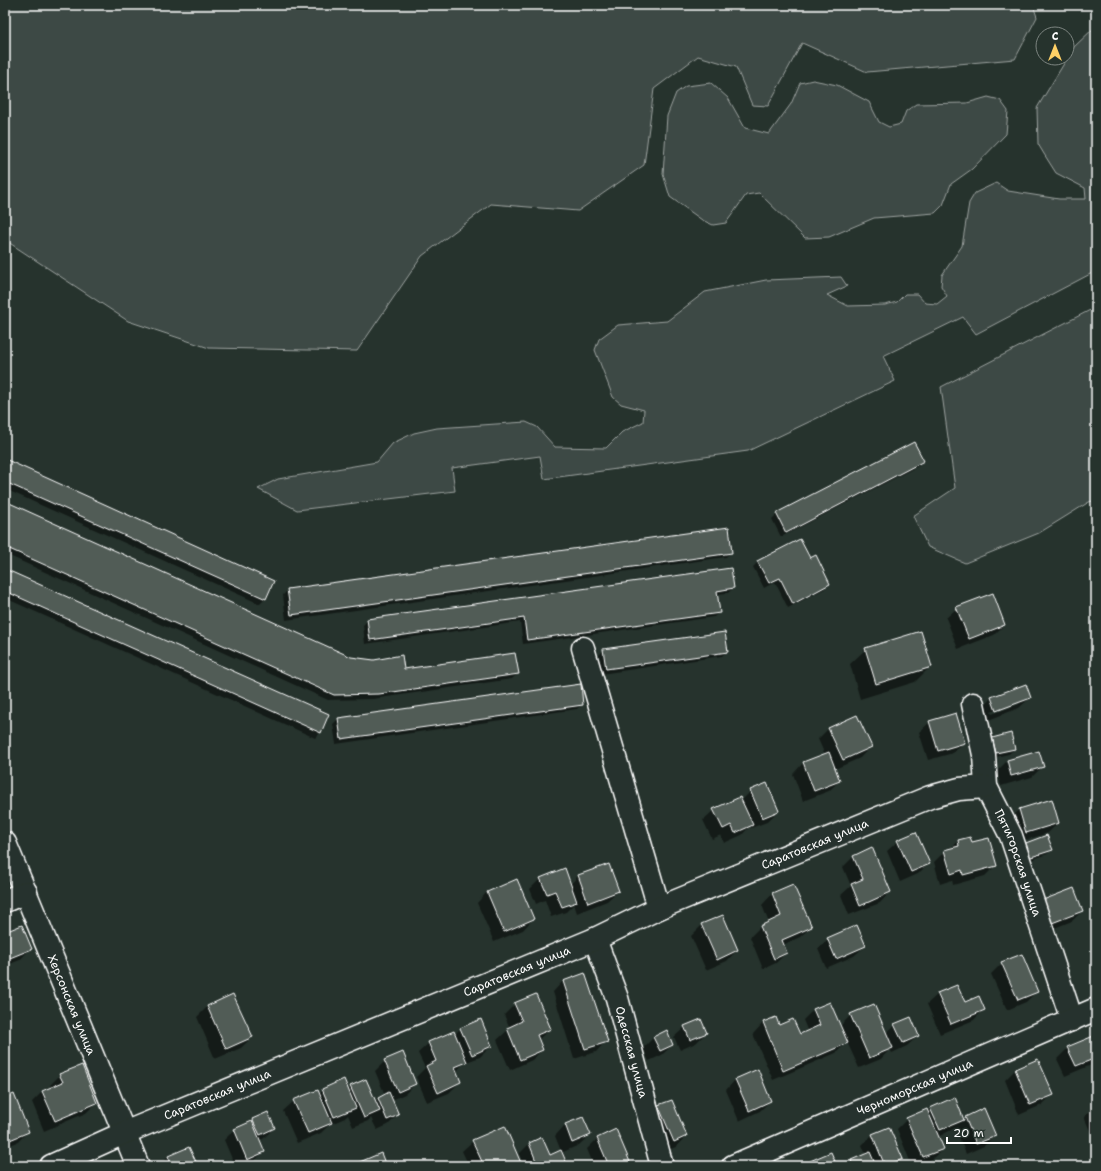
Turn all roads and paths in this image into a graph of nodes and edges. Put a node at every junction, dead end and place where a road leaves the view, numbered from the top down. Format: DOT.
graph roads {
  1 [pos="583,648"];
  2 [pos="974,704"];
  3 [pos="986,787"];
  4 [pos="5,843"];
  5 [pos="26,892"];
  6 [pos="5,901"];
  7 [pos="659,908"];
  8 [pos="595,939"];
  9 [pos="1096,1009"];
  10 [pos="1072,1020"];
  11 [pos="124,1133"];
  12 [pos="51,1166"];
  13 [pos="138,1166"];
  14 [pos="662,1166"];
  15 [pos="733,1166"];
  1 -- 7 [label="street"];
  2 -- 3 [label="street, Пятигорская улица"];
  3 -- 7 [label="street, Саратовская улица"];
  3 -- 10 [label="street, Пятигорская улица"];
  4 -- 5 [label="street, Херсонская улица"];
  5 -- 6 [label="street"];
  5 -- 11 [label="street, Херсонская улица"];
  7 -- 8 [label="street, Саратовская улица"];
  8 -- 11 [label="street, Саратовская улица"];
  8 -- 14 [label="street, Одесская улица"];
  9 -- 10 [label="street, Черноморская улица"];
  10 -- 15 [label="street, Черноморская улица"];
  11 -- 12 [label="street, Саратовская улица"];
  11 -- 13 [label="street, Херсонская улица"];
}
